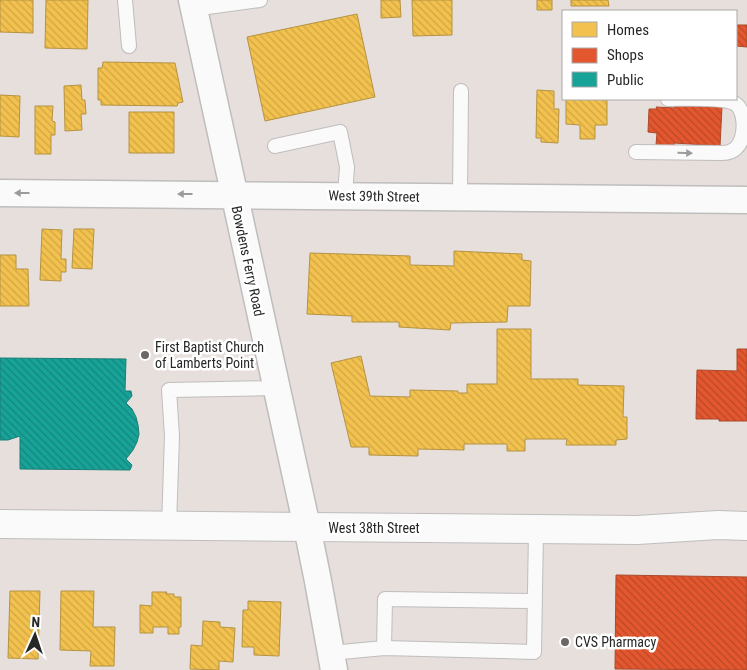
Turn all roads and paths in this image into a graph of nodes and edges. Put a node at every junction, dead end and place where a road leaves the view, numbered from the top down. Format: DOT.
graph roads {
  1 [pos="125,0"];
  2 [pos="260,0"];
  3 [pos="192,4"];
  4 [pos="130,46"];
  5 [pos="461,91"];
  6 [pos="725,100"];
  7 [pos="275,146"];
  8 [pos="636,152"];
  9 [pos="0,192"];
  10 [pos="234,194"];
  11 [pos="345,195"];
  12 [pos="460,196"];
  13 [pos="747,200"];
  14 [pos="276,388"];
  15 [pos="0,524"];
  16 [pos="168,526"];
  17 [pos="747,526"];
  18 [pos="307,528"];
  19 [pos="536,530"];
  20 [pos="535,601"];
  21 [pos="384,648"];
  22 [pos="333,662"];
  1 -- 4 [label="lane"];
  2 -- 3 [label="lane"];
  3 -- 10 [label="street, Bowdens Ferry Road"];
  5 -- 12 [label="lane"];
  8 -- 6 [label="lane, one-way"];
  7 -- 11 [label="lane"];
  10 -- 9 [label="street, West 39th Street, one-way"];
  10 -- 11 [label="street, West 39th Street"];
  10 -- 14 [label="street, Bowdens Ferry Road"];
  11 -- 12 [label="street, West 39th Street"];
  12 -- 13 [label="street, West 39th Street"];
  14 -- 16 [label="lane"];
  14 -- 18 [label="street, Bowdens Ferry Road"];
  15 -- 16 [label="street, West 38th Street"];
  16 -- 18 [label="street, West 38th Street"];
  17 -- 19 [label="street, West 38th Street"];
  18 -- 19 [label="street, West 38th Street"];
  18 -- 22 [label="street, Bowdens Ferry Road"];
  19 -- 20 [label="lane"];
  20 -- 21 [label="lane"];
  20 -- 21 [label="lane"];
  21 -- 22 [label="lane"];
}
